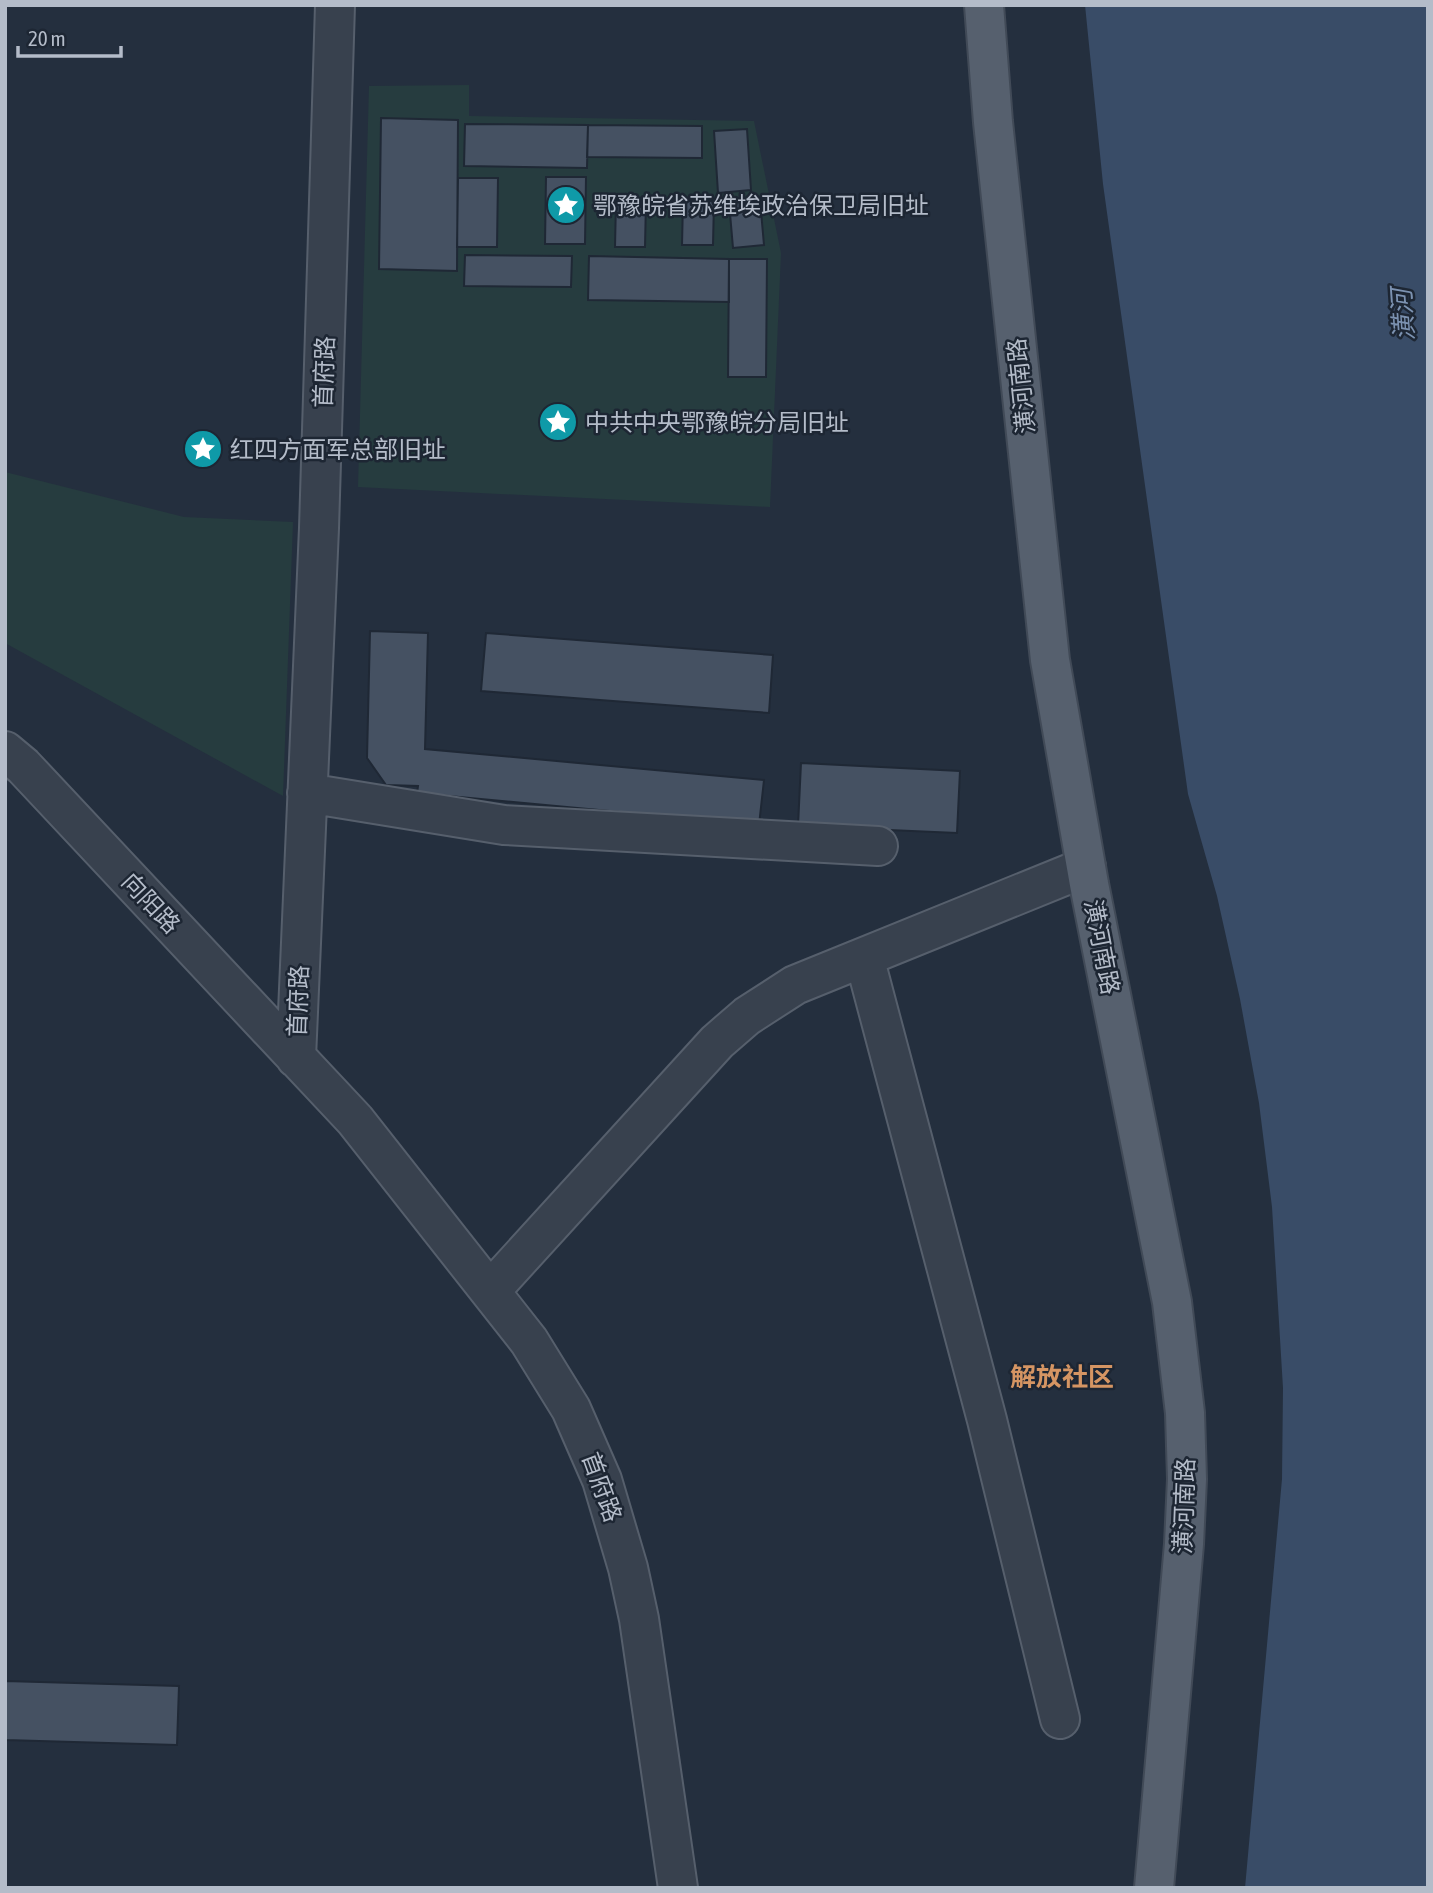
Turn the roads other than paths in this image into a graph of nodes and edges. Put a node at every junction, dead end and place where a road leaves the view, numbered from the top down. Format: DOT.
graph roads {
  1 [pos="334,5"];
  2 [pos="984,5"];
  3 [pos="5,751"];
  4 [pos="307,793"];
  5 [pos="878,846"];
  6 [pos="1086,867"];
  7 [pos="864,957"];
  8 [pos="296,1058"];
  9 [pos="490,1292"];
  10 [pos="1060,1719"];
  11 [pos="678,1888"];
  12 [pos="1154,1888"];
  1 -- 4 [label="street, 首府路"];
  2 -- 6 [label="main road, 潢河南路"];
  3 -- 8 [label="street, 向阳路"];
  4 -- 5 [label="street"];
  4 -- 8 [label="street, 首府路"];
  6 -- 7 [label="street"];
  6 -- 12 [label="main road, 潢河南路"];
  7 -- 9 [label="street"];
  7 -- 10 [label="street"];
  8 -- 9 [label="street, 首府路"];
  9 -- 11 [label="street, 首府路"];
}
